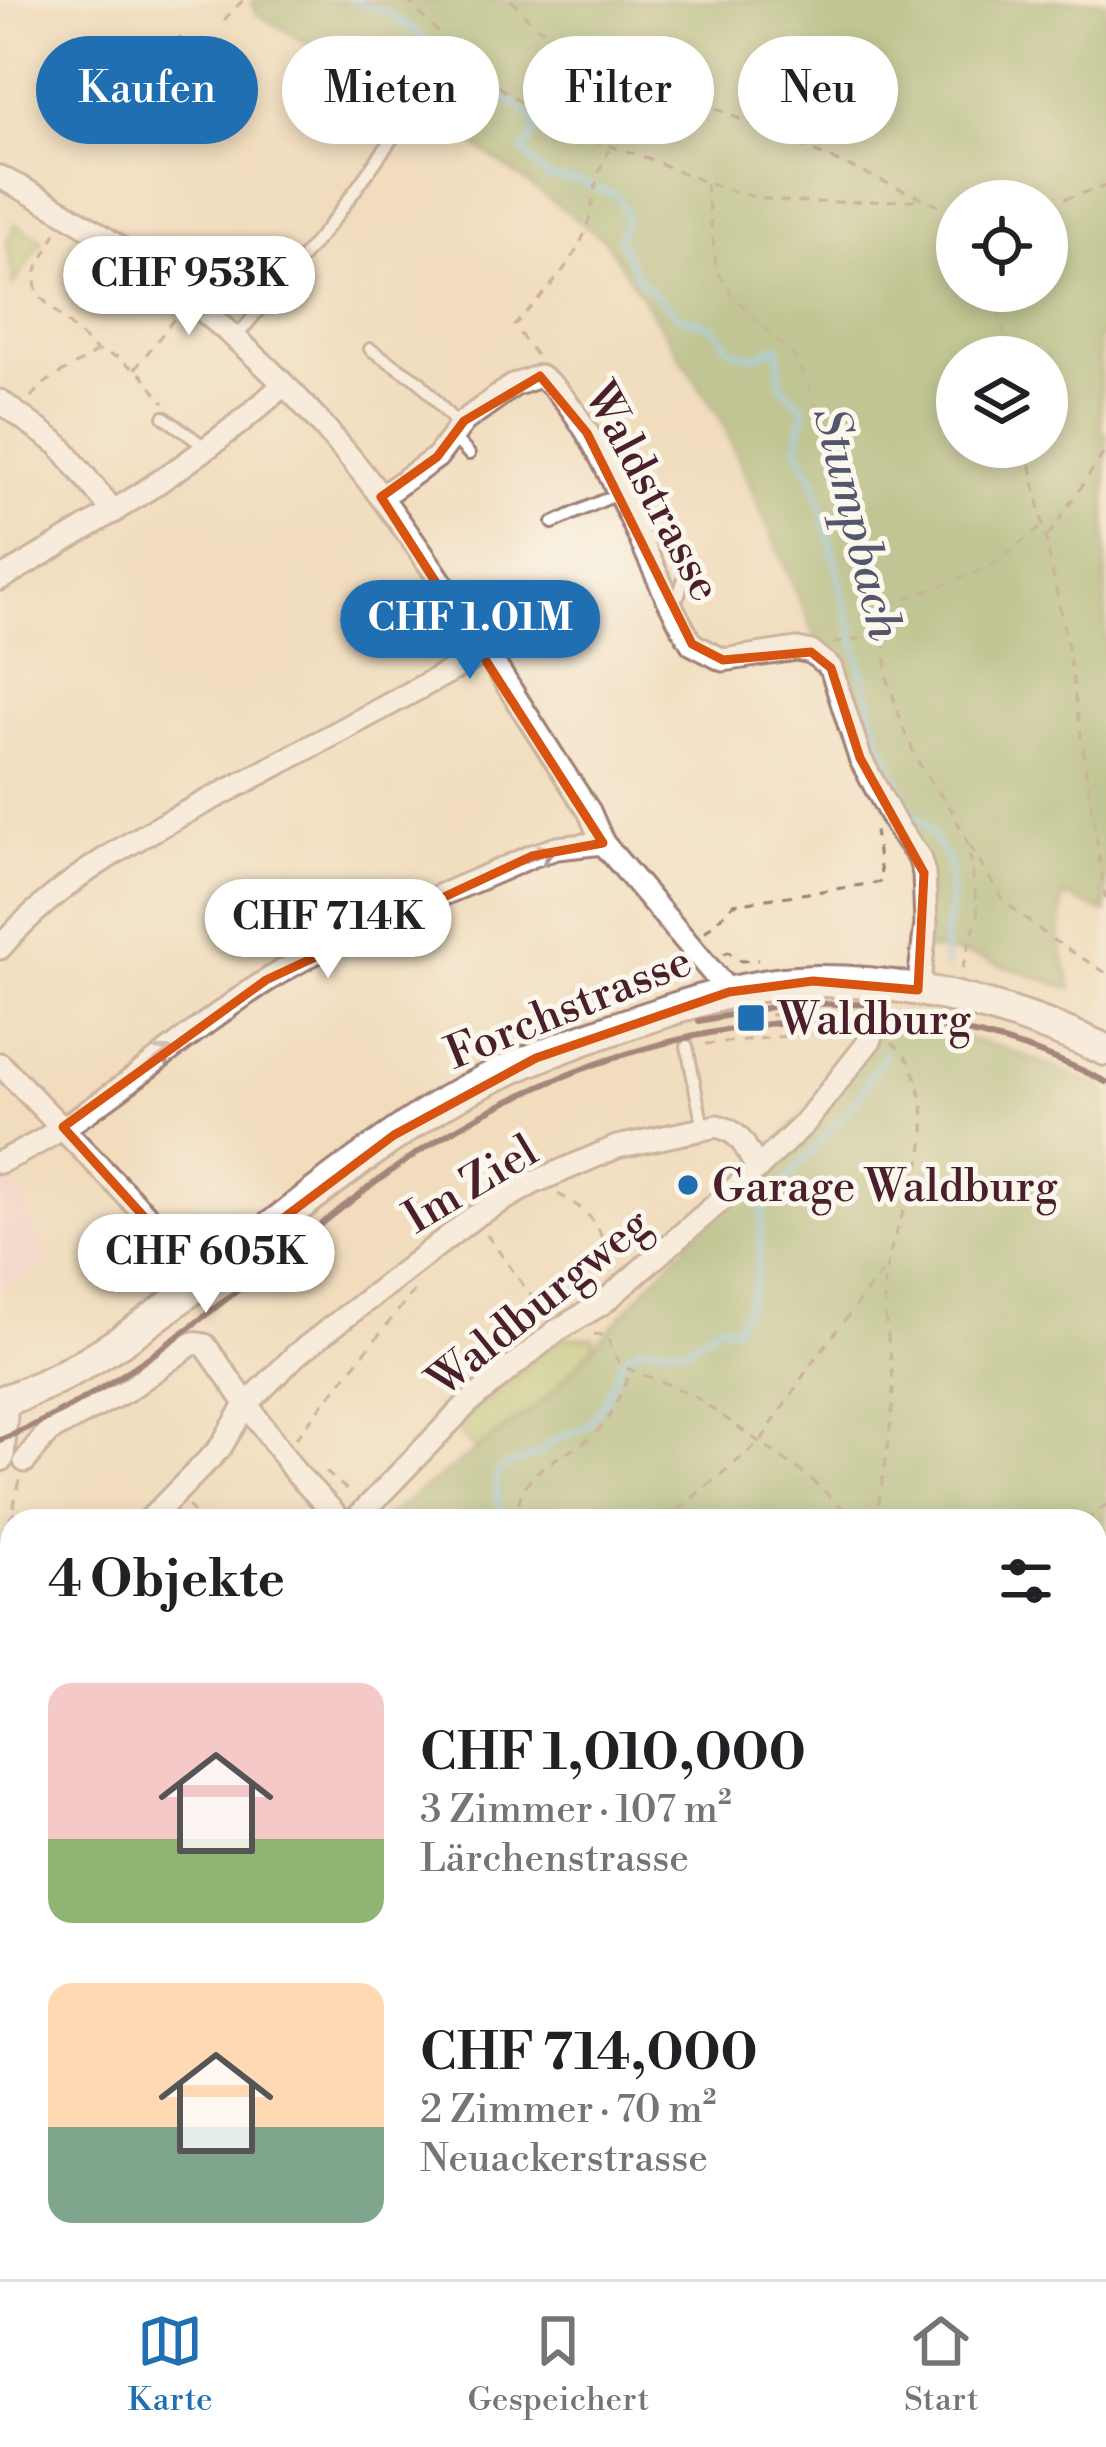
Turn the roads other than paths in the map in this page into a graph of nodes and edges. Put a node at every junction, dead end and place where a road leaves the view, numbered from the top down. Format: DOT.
graph roads {
  1 [pos="388,144"];
  2 [pos="0,177"];
  3 [pos="234,340"];
  4 [pos="370,350"];
  5 [pos="282,386"];
  6 [pos="9,406"];
  7 [pos="165,412"];
  8 [pos="461,440"];
  9 [pos="208,449"];
  10 [pos="617,494"];
  11 [pos="381,496"];
  12 [pos="114,512"];
  13 [pos="553,524"];
  14 [pos="686,574"];
  15 [pos="0,579"];
  16 [pos="669,602"];
  17 [pos="485,652"];
  18 [pos="603,843"];
  19 [pos="0,948"];
  20 [pos="918,990"];
  21 [pos="729,992"];
  22 [pos="871,1040"];
  23 [pos="687,1046"];
  24 [pos="1106,1050"];
  25 [pos="0,1064"];
  26 [pos="63,1127"];
  27 [pos="703,1128"];
  28 [pos="0,1162"];
  29 [pos="757,1169"];
  30 [pos="202,1280"];
  31 [pos="2,1401"];
  32 [pos="246,1405"];
  33 [pos="12,1459"];
  34 [pos="160,1509"];
  35 [pos="331,1509"];
  36 [pos="364,1509"];
  1 -- 3 [label="lane"];
  2 -- 3 [label="street"];
  3 -- 5 [label="street"];
  4 -- 8 [label="lane"];
  5 -- 9 [label="street"];
  5 -- 11 [label="street"];
  6 -- 12 [label="street"];
  7 -- 9 [label="lane"];
  8 -- 10 [label="street, Waldstrasse"];
  8 -- 11 [label="street, Waldstrasse"];
  9 -- 12 [label="street"];
  10 -- 13 [label="lane"];
  10 -- 16 [label="street, Waldstrasse"];
  11 -- 17 [label="street"];
  12 -- 15 [label="street"];
  14 -- 16 [label="lane"];
  16 -- 20 [label="street, Waldstrasse"];
  17 -- 18 [label="street"];
  17 -- 19 [label="street"];
  18 -- 21 [label="street"];
  26 -- 18 [label="street, one-way"];
  20 -- 21 [label="main road, Forchstrasse"];
  20 -- 24 [label="main road, Forchstrasse"];
  21 -- 30 [label="main road, Forchstrasse"];
  22 -- 29 [label="street, Waldburgweg"];
  23 -- 27 [label="lane"];
  25 -- 26 [label="street"];
  26 -- 28 [label="street"];
  26 -- 30 [label="street"];
  27 -- 29 [label="street"];
  27 -- 32 [label="street, Im Ziel"];
  29 -- 36 [label="street, Waldburgweg"];
  30 -- 31 [label="main road, Forchstrasse"];
  31 -- 33 [label="street"];
  32 -- 33 [label="street"];
  32 -- 34 [label="street, Im Ziel"];
  32 -- 35 [label="street"];
}
